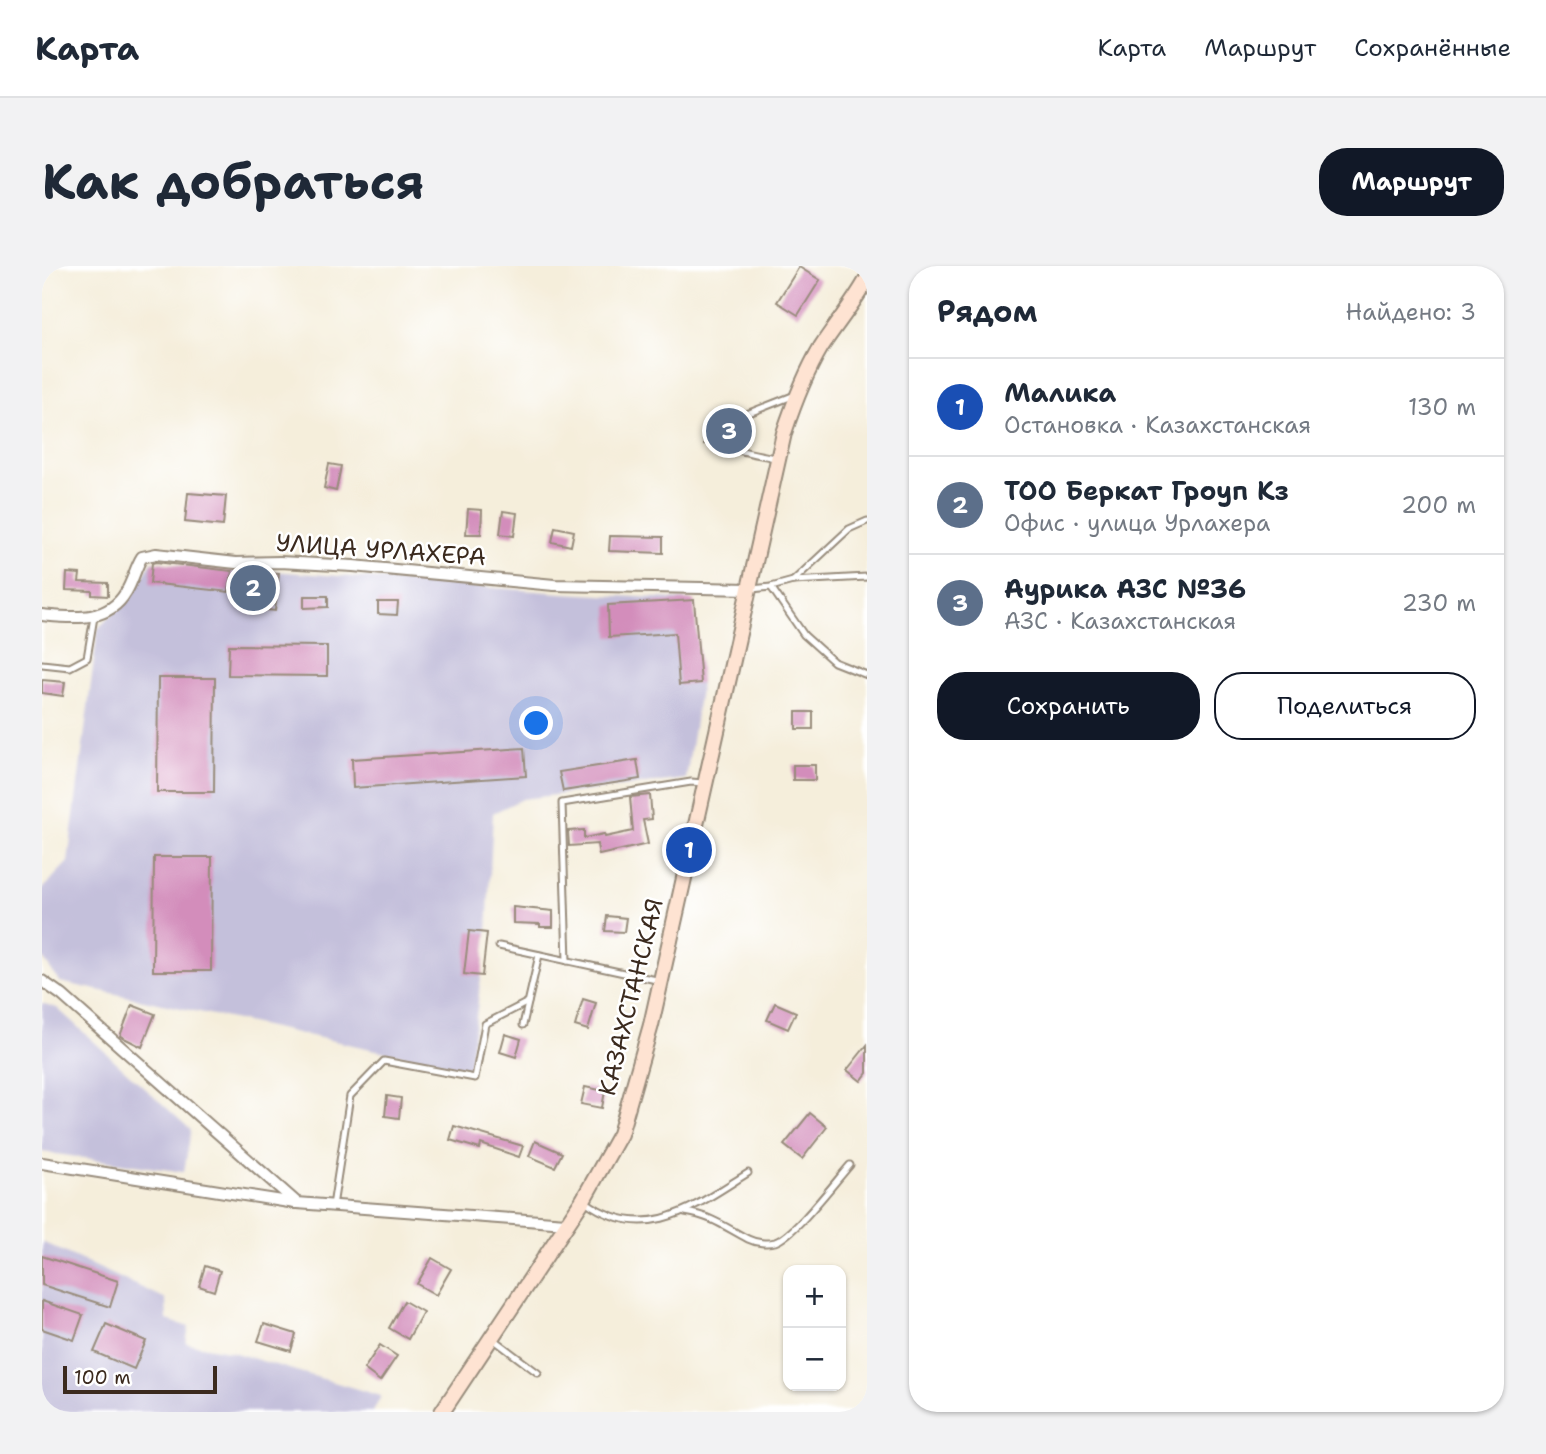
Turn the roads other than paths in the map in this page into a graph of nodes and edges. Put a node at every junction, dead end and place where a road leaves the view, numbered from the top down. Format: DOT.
graph roads {
  1 [pos="867,279"];
  2 [pos="797,393"];
  3 [pos="729,424"];
  4 [pos="722,441"];
  5 [pos="778,459"];
  6 [pos="867,521"];
  7 [pos="867,577"];
  8 [pos="793,581"];
  9 [pos="771,587"];
  10 [pos="750,589"];
  11 [pos="42,615"];
  12 [pos="94,617"];
  13 [pos="42,664"];
  14 [pos="867,675"];
  15 [pos="705,783"];
  16 [pos="499,946"];
  17 [pos="539,955"];
  18 [pos="567,961"];
  19 [pos="42,981"];
  20 [pos="660,981"];
  21 [pos="528,1002"];
  22 [pos="523,1025"];
  23 [pos="42,1163"];
  24 [pos="850,1165"];
  25 [pos="748,1173"];
  26 [pos="583,1200"];
  27 [pos="297,1203"];
  28 [pos="333,1206"];
  29 [pos="685,1212"];
  30 [pos="566,1223"];
  31 [pos="491,1338"];
  32 [pos="538,1373"];
  33 [pos="442,1412"];
  1 -- 2 [label="main road, КАЗАХСТАНСКАЯ"];
  2 -- 3 [label="lane"];
  2 -- 5 [label="main road, КАЗАХСТАНСКАЯ"];
  4 -- 5 [label="lane"];
  5 -- 10 [label="main road, КАЗАХСТАНСКАЯ"];
  6 -- 8 [label="lane"];
  7 -- 8 [label="lane"];
  8 -- 9 [label="lane"];
  9 -- 10 [label="lane"];
  9 -- 14 [label="lane"];
  10 -- 12 [label="street, УЛИЦА УРЛАХЕРА"];
  10 -- 15 [label="main road, КАЗАХСТАНСКАЯ"];
  11 -- 12 [label="street"];
  12 -- 13 [label="lane"];
  15 -- 18 [label="lane"];
  15 -- 20 [label="main road, КАЗАХСТАНСКАЯ"];
  16 -- 17 [label="lane"];
  17 -- 18 [label="lane"];
  17 -- 21 [label="lane"];
  18 -- 20 [label="lane"];
  19 -- 27 [label="street"];
  20 -- 26 [label="main road, КАЗАХСТАНСКАЯ"];
  21 -- 22 [label="lane"];
  21 -- 28 [label="lane"];
  23 -- 27 [label="street"];
  24 -- 29 [label="lane"];
  25 -- 29 [label="lane"];
  26 -- 29 [label="lane"];
  26 -- 30 [label="main road, КАЗАХСТАНСКАЯ"];
  27 -- 28 [label="street"];
  28 -- 30 [label="street"];
  30 -- 31 [label="main road, КАЗАХСТАНСКАЯ"];
  31 -- 32 [label="lane"];
  31 -- 33 [label="main road, КАЗАХСТАНСКАЯ"];
}
